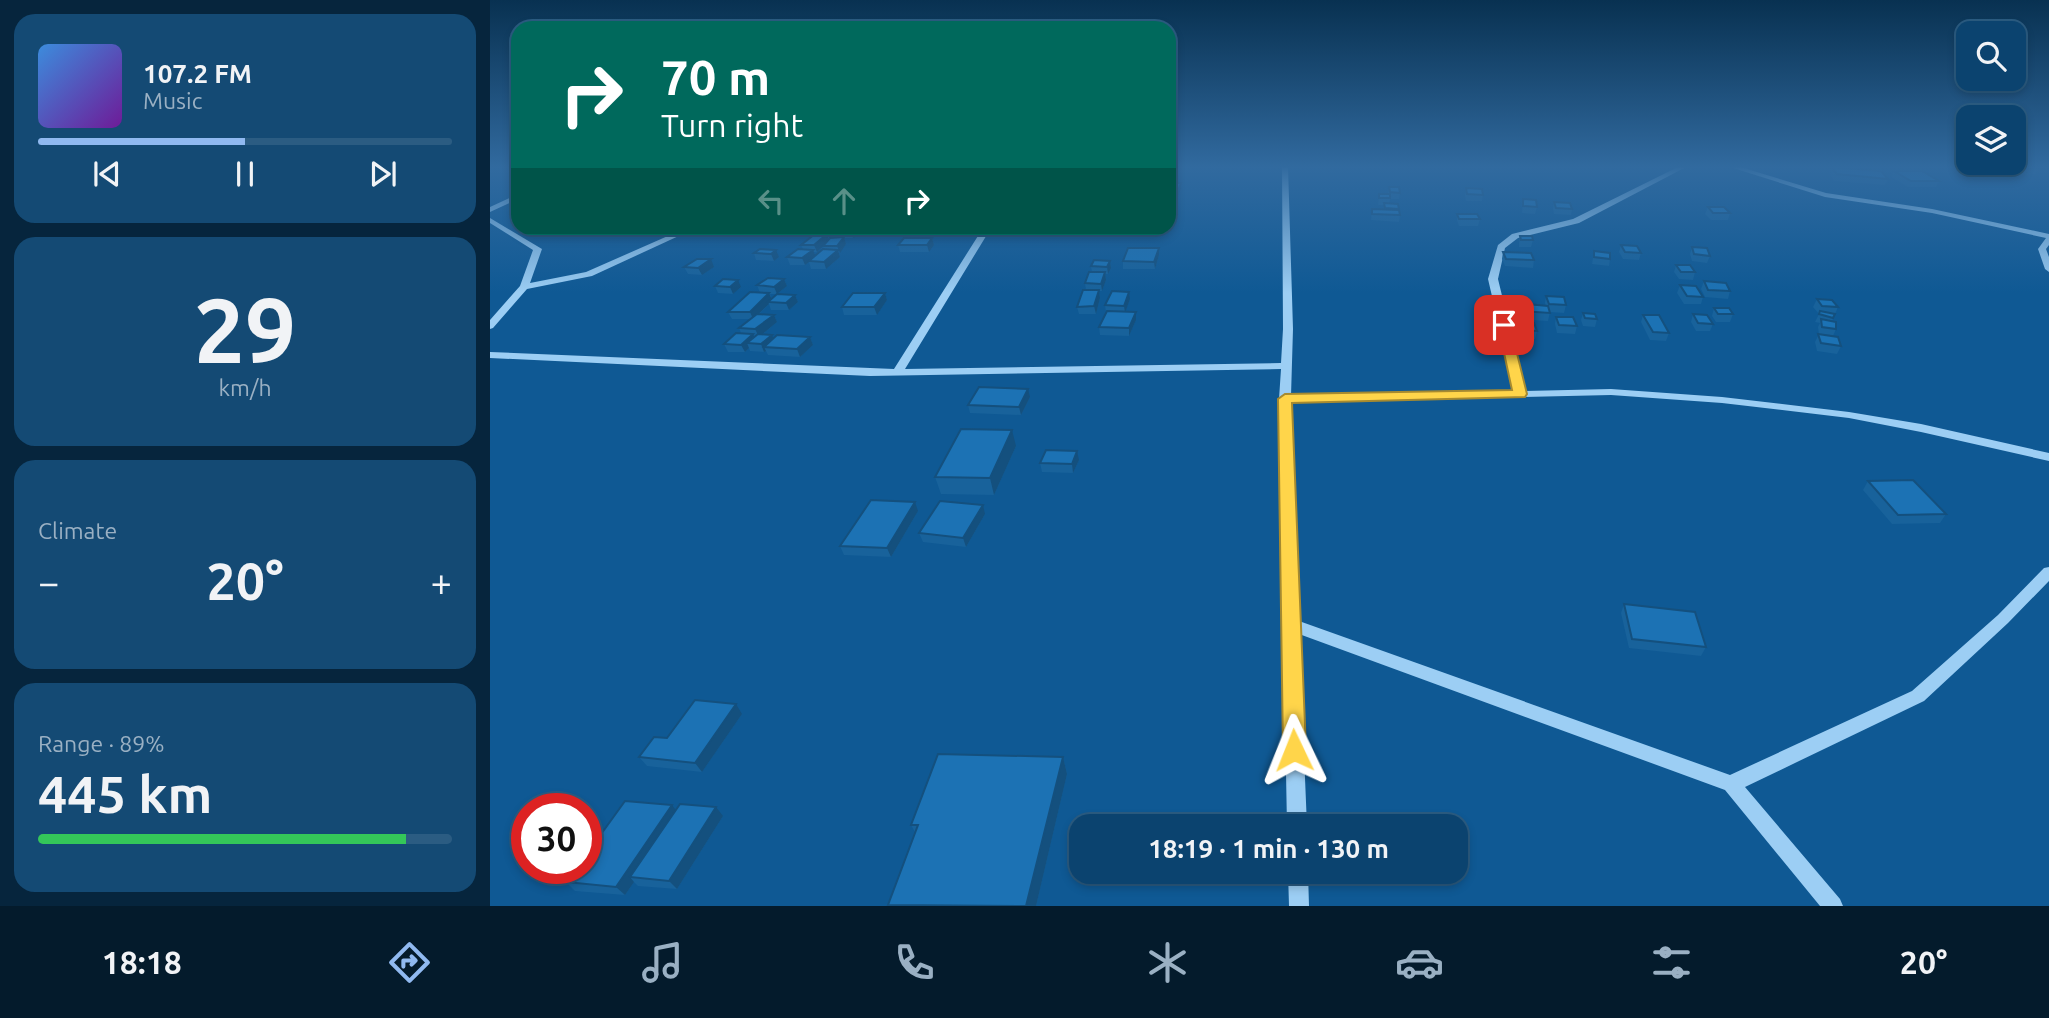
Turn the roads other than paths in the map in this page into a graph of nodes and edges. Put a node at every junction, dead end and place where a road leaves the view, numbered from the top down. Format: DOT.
graph roads {
  1 [pos="1285,208"];
  2 [pos="1601,208"];
  3 [pos="1913,208"];
  4 [pos="490,220"];
  5 [pos="511,233"];
  6 [pos="515,235"];
  7 [pos="676,235"];
  8 [pos="983,235"];
  9 [pos="2049,238"];
  10 [pos="2049,269"];
  11 [pos="524,287"];
  12 [pos="490,326"];
  13 [pos="490,355"];
  14 [pos="1286,366"];
  15 [pos="897,373"];
  16 [pos="1520,394"];
  17 [pos="1285,399"];
  18 [pos="2049,457"];
  19 [pos="2049,572"];
  20 [pos="1290,624"];
  21 [pos="1731,784"];
  22 [pos="1297,814"];
  23 [pos="1298,884"];
  24 [pos="1299,906"];
  25 [pos="1833,906"];
  1 -- 14 [label="street"];
  2 -- 16 [label="street"];
  3 -- 9 [label="street"];
  4 -- 5 [label="street"];
  6 -- 11 [label="street"];
  7 -- 11 [label="street"];
  8 -- 15 [label="street"];
  9 -- 10 [label="street"];
  11 -- 12 [label="street"];
  13 -- 15 [label="street"];
  14 -- 15 [label="street"];
  14 -- 17 [label="street"];
  16 -- 17 [label="street"];
  16 -- 18 [label="street"];
  17 -- 20 [label="street"];
  19 -- 21 [label="street"];
  20 -- 21 [label="street"];
  20 -- 22 [label="street"];
  21 -- 25 [label="street"];
  23 -- 24 [label="street"];
}
